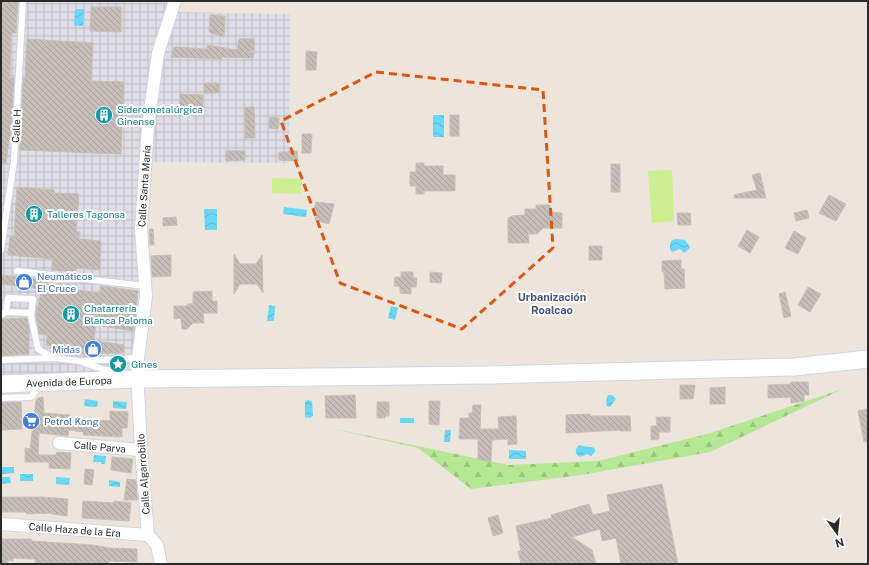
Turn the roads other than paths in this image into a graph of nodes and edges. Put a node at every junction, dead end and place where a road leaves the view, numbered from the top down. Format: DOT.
graph roads {
  1 [pos="23,1"];
  2 [pos="175,1"];
  3 [pos="1,250"];
  4 [pos="17,271"];
  5 [pos="145,286"];
  6 [pos="31,313"];
  7 [pos="3,314"];
  8 [pos="868,351"];
  9 [pos="55,358"];
  10 [pos="868,359"];
  11 [pos="1,360"];
  12 [pos="82,367"];
  13 [pos="134,371"];
  14 [pos="1,377"];
  15 [pos="42,383"];
  16 [pos="1,384"];
  17 [pos="1,398"];
  18 [pos="59,443"];
  19 [pos="141,450"];
  20 [pos="1,524"];
  21 [pos="148,535"];
  22 [pos="161,564"];
  1 -- 3 [label="lane, Calle H"];
  2 -- 5 [label="street, Calle Santa María"];
  4 -- 5 [label="lane"];
  5 -- 13 [label="street, Calle Santa María"];
  6 -- 7 [label="lane"];
  6 -- 7 [label="lane"];
  6 -- 9 [label="lane"];
  8 -- 13 [label="main road"];
  9 -- 11 [label="lane"];
  9 -- 12 [label="lane"];
  10 -- 13 [label="main road"];
  12 -- 13 [label="main road, Avenida de Europa"];
  12 -- 13 [label="lane"];
  12 -- 14 [label="main road, Avenida de Europa"];
  13 -- 15 [label="main road, Avenida de Europa"];
  13 -- 19 [label="street, Calle Algarrobillo"];
  15 -- 16 [label="main road, Avenida de Europa"];
  15 -- 17 [label="lane"];
  18 -- 19 [label="street, Calle Parva"];
  19 -- 21 [label="street, Calle Algarrobillo"];
  20 -- 21 [label="street, Calle Haza de la Era"];
  21 -- 22 [label="street, Calle Algarrobillo"];
}
